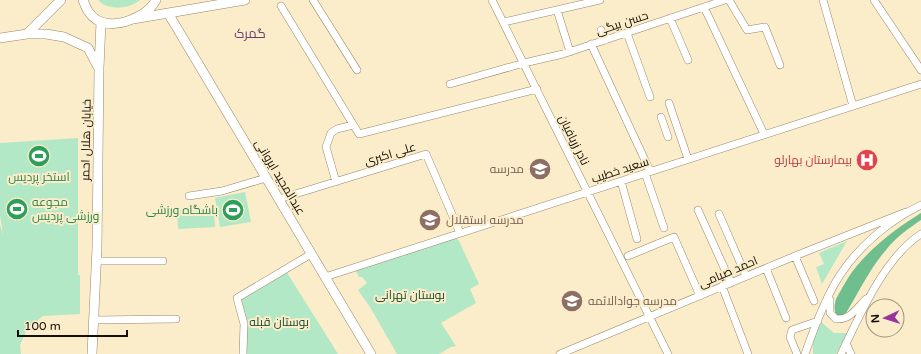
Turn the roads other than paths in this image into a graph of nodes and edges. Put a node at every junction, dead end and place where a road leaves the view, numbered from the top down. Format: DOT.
graph roads {
  1 [pos="61,0"];
  2 [pos="83,0"];
  3 [pos="156,0"];
  4 [pos="245,0"];
  5 [pos="313,0"];
  6 [pos="492,0"];
  7 [pos="600,0"];
  8 [pos="725,0"];
  9 [pos="729,0"];
  10 [pos="823,0"];
  11 [pos="874,0"];
  12 [pos="281,6"];
  13 [pos="704,7"];
  14 [pos="557,10"];
  15 [pos="168,13"];
  16 [pos="670,18"];
  17 [pos="133,19"];
  18 [pos="101,22"];
  19 [pos="504,22"];
  20 [pos="601,30"];
  21 [pos="627,33"];
  22 [pos="26,34"];
  23 [pos="0,38"];
  24 [pos="606,40"];
  25 [pos="591,44"];
  26 [pos="570,52"];
  27 [pos="688,60"];
  28 [pos="524,63"];
  29 [pos="780,66"];
  30 [pos="98,68"];
  31 [pos="357,70"];
  32 [pos="921,70"];
  33 [pos="450,84"];
  34 [pos="921,84"];
  35 [pos="537,89"];
  36 [pos="650,96"];
  37 [pos="669,103"];
  38 [pos="853,106"];
  39 [pos="661,117"];
  40 [pos="353,125"];
  41 [pos="677,125"];
  42 [pos="665,128"];
  43 [pos="764,134"];
  44 [pos="668,138"];
  45 [pos="688,159"];
  46 [pos="648,172"];
  47 [pos="266,178"];
  48 [pos="621,181"];
  49 [pos="336,182"];
  50 [pos="588,192"];
  51 [pos="188,196"];
  52 [pos="279,199"];
  53 [pos="921,205"];
  54 [pos="698,210"];
  55 [pos="906,212"];
  56 [pos="719,214"];
  57 [pos="664,228"];
  58 [pos="460,233"];
  59 [pos="921,234"];
  60 [pos="637,239"];
  61 [pos="311,254"];
  62 [pos="628,256"];
  63 [pos="795,256"];
  64 [pos="96,261"];
  65 [pos="163,261"];
  66 [pos="766,268"];
  67 [pos="325,276"];
  68 [pos="746,276"];
  69 [pos="731,283"];
  70 [pos="722,286"];
  71 [pos="831,293"];
  72 [pos="870,294"];
  73 [pos="700,296"];
  74 [pos="814,301"];
  75 [pos="650,317"];
  76 [pos="786,318"];
  77 [pos="176,319"];
  78 [pos="94,320"];
  79 [pos="818,321"];
  80 [pos="846,343"];
  81 [pos="92,354"];
  82 [pos="243,354"];
  83 [pos="371,354"];
  84 [pos="560,354"];
  85 [pos="668,354"];
  86 [pos="748,354"];
  87 [pos="797,354"];
  88 [pos="805,354"];
  89 [pos="841,354"];
  90 [pos="851,354"];
  1 -- 22 [label="main road"];
  2 -- 18 [label="main road"];
  3 -- 17 [label="main road"];
  4 -- 15 [label="main road"];
  5 -- 31 [label="street"];
  6 -- 19 [label="street, نادر زربافیان"];
  7 -- 14 [label="street"];
  8 -- 13 [label="street, حسن بیگی"];
  9 -- 29 [label="street"];
  10 -- 38 [label="street"];
  11 -- 32 [label="street"];
  12 -- 40 [label="street"];
  13 -- 16 [label="street, حسن بیگی"];
  13 -- 43 [label="street"];
  14 -- 19 [label="street"];
  14 -- 26 [label="street"];
  15 -- 17 [label="main road"];
  15 -- 47 [label="main road, عبدالمجید ایروانی"];
  16 -- 21 [label="street, حسن بیگی"];
  16 -- 27 [label="street"];
  17 -- 18 [label="main road"];
  18 -- 30 [label="main road, خیابان هلال احمر"];
  19 -- 28 [label="street, نادر زربافیان"];
  20 -- 24 [label="street"];
  21 -- 24 [label="street, حسن بیگی"];
  21 -- 36 [label="street"];
  22 -- 23 [label="main road"];
  22 -- 30 [label="main road"];
  24 -- 25 [label="street, حسن بیگی"];
  25 -- 26 [label="street, حسن بیگی"];
  25 -- 46 [label="street"];
  26 -- 28 [label="street, حسن بیگی"];
  28 -- 33 [label="street, حسن بیگی"];
  28 -- 35 [label="street, نادر زربافیان"];
  30 -- 64 [label="main road, خیابان هلال احمر"];
  34 -- 38 [label="street, سعید خطیب"];
  35 -- 40 [label="street"];
  35 -- 50 [label="street, نادر زربافیان"];
  37 -- 41 [label="street"];
  38 -- 43 [label="street, سعید خطیب"];
  39 -- 42 [label="street"];
  40 -- 49 [label="street"];
  41 -- 42 [label="street"];
  41 -- 45 [label="street"];
  42 -- 44 [label="street"];
  43 -- 45 [label="street, سعید خطیب"];
  45 -- 46 [label="street, سعید خطیب"];
  46 -- 48 [label="street, سعید خطیب"];
  46 -- 57 [label="street"];
  47 -- 51 [label="street"];
  47 -- 52 [label="main road, عبدالمجید ایروانی"];
  48 -- 50 [label="street, سعید خطیب"];
  48 -- 60 [label="street"];
  49 -- 52 [label="street, علی اکبری"];
  49 -- 58 [label="street, علی اکبری"];
  50 -- 58 [label="street, سعید خطیب"];
  50 -- 75 [label="street, نادر زربافیان"];
  52 -- 61 [label="main road, عبدالمجید ایروانی"];
  53 -- 55 [label="street"];
  54 -- 69 [label="street"];
  55 -- 63 [label="street, احمد صیامی"];
  55 -- 71 [label="street"];
  56 -- 68 [label="street"];
  58 -- 67 [label="street, سعید خطیب"];
  59 -- 72 [label="street"];
  61 -- 67 [label="main road, عبدالمجید ایروانی"];
  61 -- 82 [label="street"];
  62 -- 73 [label="street"];
  63 -- 66 [label="street, احمد صیامی"];
  63 -- 74 [label="street"];
  64 -- 65 [label="street"];
  64 -- 78 [label="main road, خیابان هلال احمر"];
  66 -- 68 [label="street, احمد صیامی"];
  66 -- 76 [label="street"];
  67 -- 83 [label="main road, عبدالمجید ایروانی"];
  68 -- 69 [label="street, احمد صیامی"];
  69 -- 70 [label="street, احمد صیامی"];
  70 -- 73 [label="street, احمد صیامی"];
  70 -- 86 [label="street"];
  71 -- 72 [label="street"];
  71 -- 79 [label="street"];
  72 -- 80 [label="street"];
  73 -- 75 [label="street, احمد صیامی"];
  75 -- 84 [label="street, احمد صیامی"];
  75 -- 85 [label="street, نادر زربافیان"];
  77 -- 78 [label="street"];
  78 -- 81 [label="main road, خیابان هلال احمر"];
  79 -- 87 [label="street"];
  79 -- 88 [label="street"];
  80 -- 89 [label="street"];
  80 -- 90 [label="street"];
}
